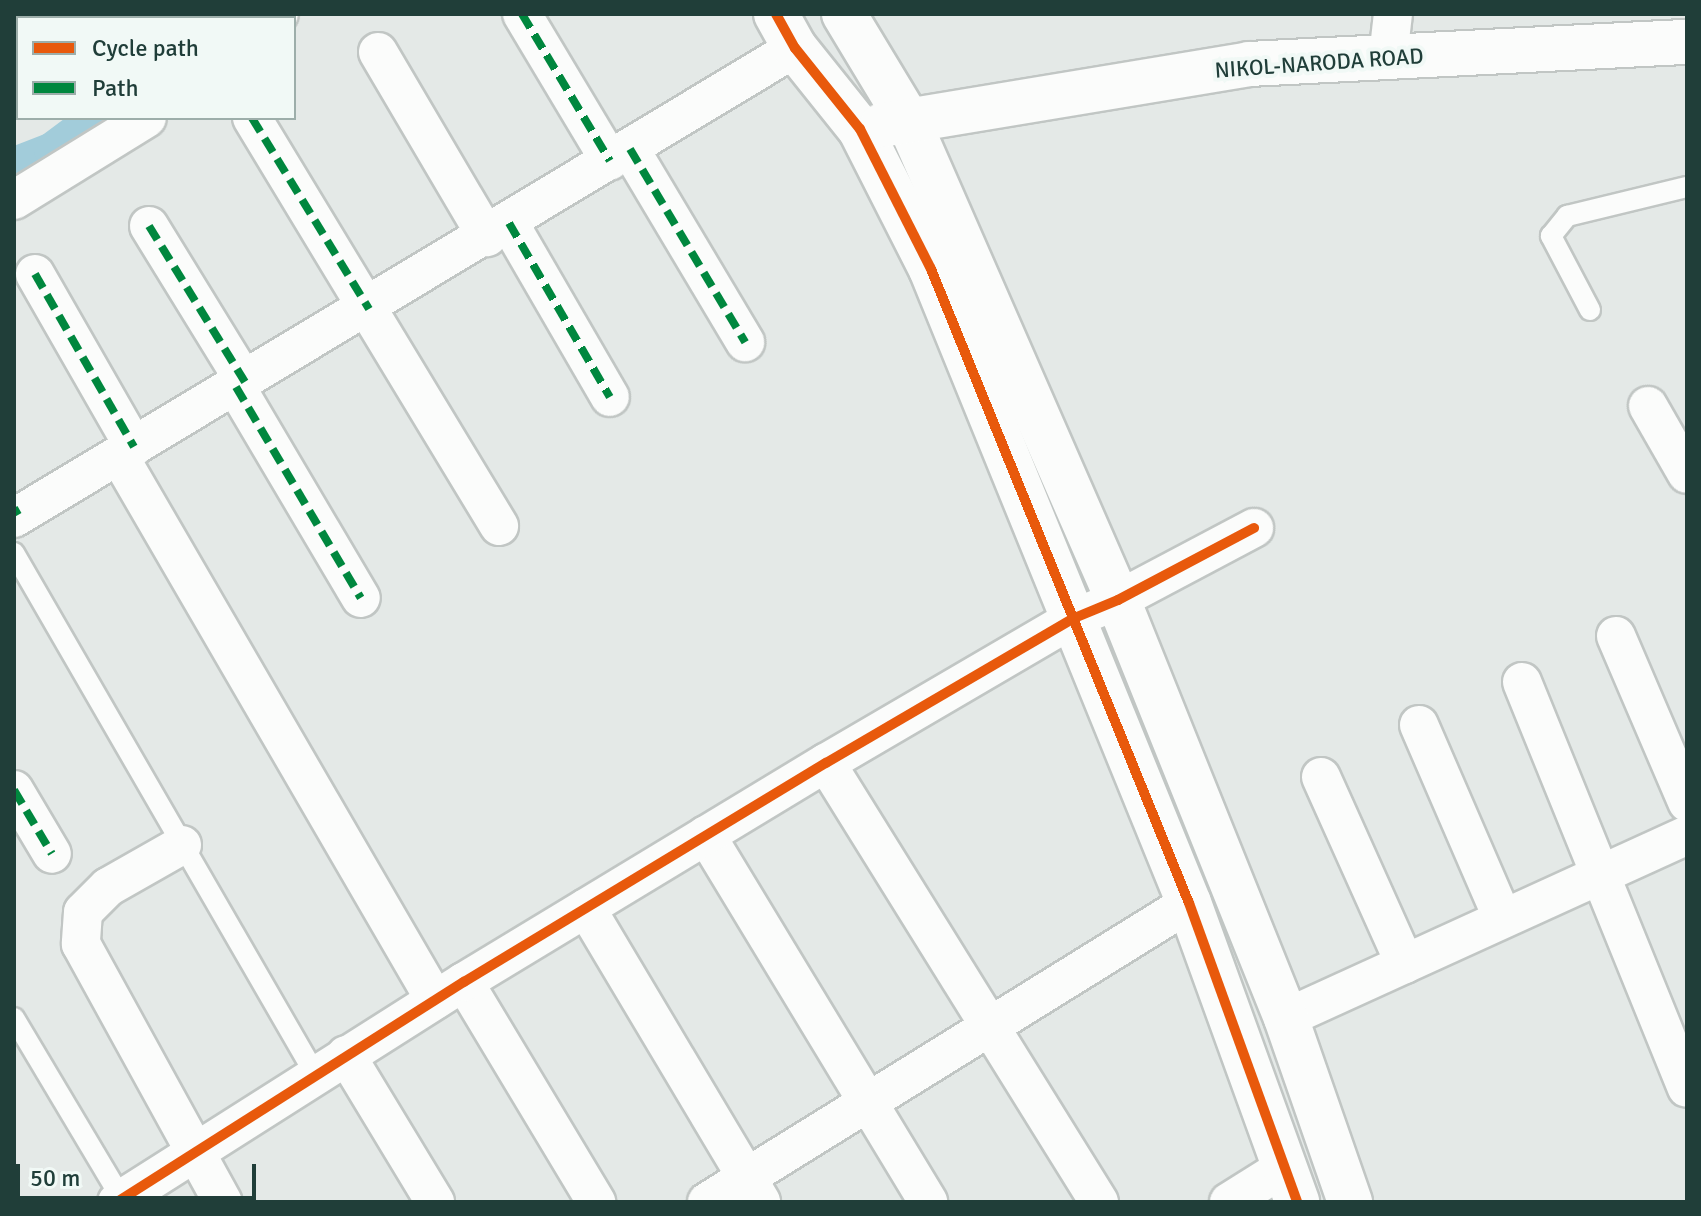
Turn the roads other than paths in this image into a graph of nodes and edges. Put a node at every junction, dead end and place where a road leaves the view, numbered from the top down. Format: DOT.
graph roads {
  1 [pos="522,14"];
  2 [pos="844,14"];
  3 [pos="1393,14"];
  4 [pos="785,31"];
  5 [pos="1687,42"];
  6 [pos="378,52"];
  7 [pos="1388,57"];
  8 [pos="144,120"];
  9 [pos="253,120"];
  10 [pos="908,120"];
  11 [pos="860,129"];
  12 [pos="620,155"];
  13 [pos="1687,187"];
  14 [pos="14,200"];
  15 [pos="149,226"];
  16 [pos="498,230"];
  17 [pos="35,274"];
  18 [pos="369,309"];
  19 [pos="1590,310"];
  20 [pos="745,342"];
  21 [pos="240,384"];
  22 [pos="610,397"];
  23 [pos="1648,406"];
  24 [pos="127,451"];
  25 [pos="1687,474"];
  26 [pos="15,514"];
  27 [pos="499,526"];
  28 [pos="1254,528"];
  29 [pos="14,553"];
  30 [pos="361,598"];
  31 [pos="1118,600"];
  32 [pos="1072,619"];
  33 [pos="1616,636"];
  34 [pos="1522,682"];
  35 [pos="1419,725"];
  36 [pos="826,763"];
  37 [pos="1321,777"];
  38 [pos="14,790"];
  39 [pos="1687,802"];
  40 [pos="706,835"];
  41 [pos="1687,835"];
  42 [pos="182,845"];
  43 [pos="52,854"];
  44 [pos="1599,875"];
  45 [pos="1189,903"];
  46 [pos="586,908"];
  47 [pos="1503,919"];
  48 [pos="1405,964"];
  49 [pos="449,991"];
  50 [pos="14,1018"];
  51 [pos="1286,1018"];
  52 [pos="989,1027"];
  53 [pos="331,1064"];
  54 [pos="1687,1088"];
  55 [pos="868,1103"];
  56 [pos="195,1151"];
  57 [pos="1291,1185"];
  58 [pos="754,1190"];
  59 [pos="120,1200"];
  60 [pos="223,1202"];
  61 [pos="435,1202"];
  62 [pos="596,1202"];
  63 [pos="707,1202"];
  64 [pos="928,1202"];
  65 [pos="1099,1202"];
  66 [pos="1229,1202"];
  67 [pos="1350,1202"];
  1 -- 12 [label="street"];
  2 -- 10 [label="street"];
  3 -- 7 [label="street"];
  4 -- 11 [label="street"];
  4 -- 12 [label="street"];
  5 -- 7 [label="street, NIKOL-NARODA ROAD"];
  6 -- 16 [label="street"];
  7 -- 10 [label="street, NIKOL-NARODA ROAD"];
  8 -- 14 [label="street"];
  9 -- 18 [label="street"];
  10 -- 11 [label="street, NIKOL-NARODA ROAD"];
  10 -- 31 [label="street"];
  11 -- 32 [label="street"];
  12 -- 16 [label="street"];
  12 -- 20 [label="street"];
  13 -- 19 [label="lane"];
  15 -- 21 [label="street"];
  16 -- 18 [label="street"];
  16 -- 22 [label="street"];
  17 -- 24 [label="street"];
  18 -- 21 [label="street"];
  18 -- 27 [label="street"];
  21 -- 24 [label="street"];
  21 -- 30 [label="street"];
  23 -- 25 [label="street"];
  24 -- 26 [label="street"];
  24 -- 49 [label="street"];
  28 -- 31 [label="street"];
  29 -- 42 [label="lane"];
  31 -- 32 [label="street"];
  31 -- 51 [label="street"];
  32 -- 36 [label="street"];
  32 -- 45 [label="street"];
  33 -- 39 [label="street"];
  34 -- 44 [label="street"];
  35 -- 47 [label="street"];
  36 -- 40 [label="street"];
  36 -- 52 [label="street"];
  37 -- 48 [label="street"];
  38 -- 43 [label="street"];
  40 -- 46 [label="street"];
  40 -- 55 [label="street"];
  41 -- 44 [label="street"];
  42 -- 53 [label="lane"];
  42 -- 56 [label="street"];
  44 -- 47 [label="street"];
  44 -- 54 [label="street"];
  45 -- 52 [label="street"];
  45 -- 57 [label="street"];
  46 -- 49 [label="street"];
  46 -- 58 [label="street"];
  47 -- 48 [label="street"];
  48 -- 51 [label="street"];
  49 -- 53 [label="street"];
  49 -- 62 [label="street"];
  50 -- 59 [label="lane"];
  51 -- 67 [label="street"];
  52 -- 55 [label="street"];
  52 -- 65 [label="street"];
  53 -- 56 [label="street"];
  53 -- 61 [label="street"];
  55 -- 58 [label="street"];
  55 -- 64 [label="street"];
  56 -- 59 [label="street"];
  56 -- 60 [label="street"];
  57 -- 66 [label="street"];
  58 -- 63 [label="street"];
}
